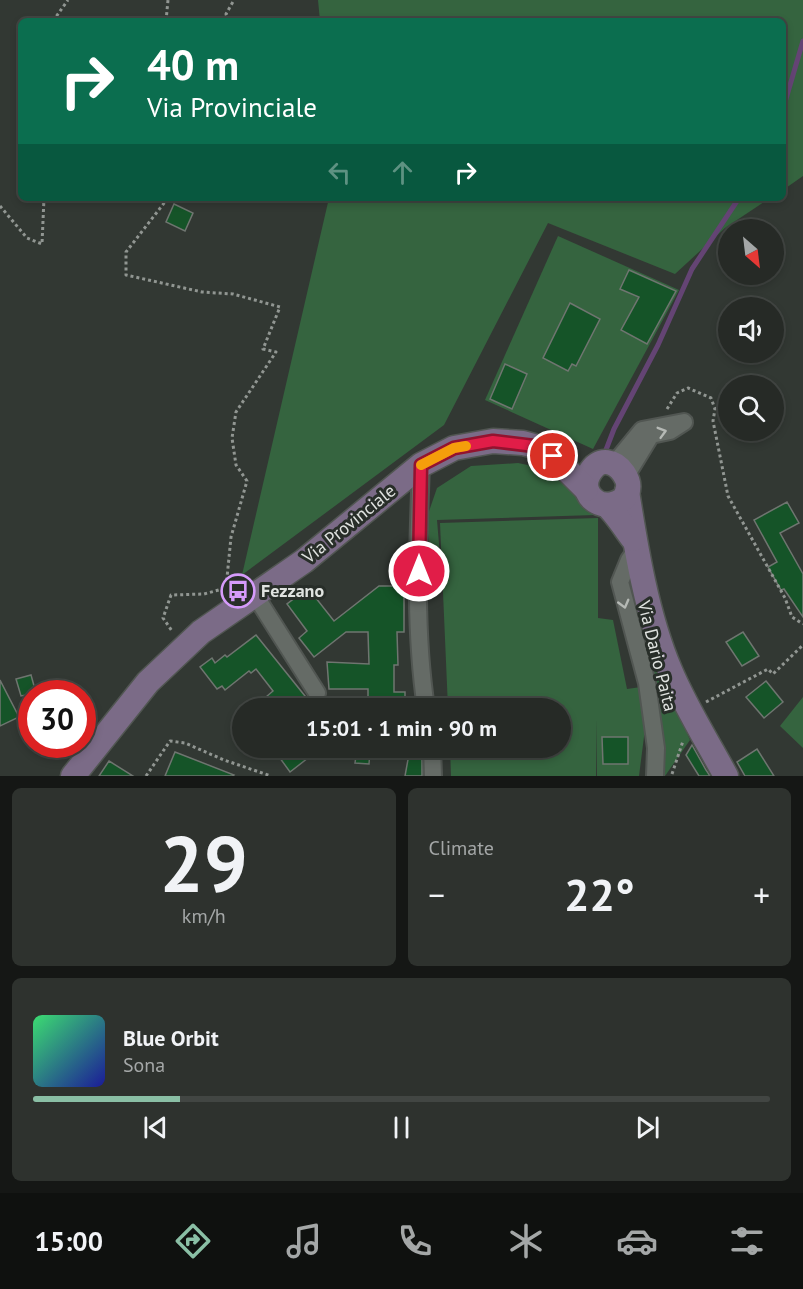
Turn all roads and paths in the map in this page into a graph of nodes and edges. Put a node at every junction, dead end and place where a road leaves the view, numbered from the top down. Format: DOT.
graph roads {
  1 [pos="68,0"];
  2 [pos="168,0"];
  3 [pos="234,0"];
  4 [pos="55,18"];
  5 [pos="166,18"];
  6 [pos="227,18"];
  7 [pos="44,201"];
  8 [pos="166,201"];
  9 [pos="0,206"];
  10 [pos="661,416"];
  11 [pos="553,456"];
  12 [pos="421,465"];
  13 [pos="616,474"];
  14 [pos="586,489"];
  15 [pos="606,505"];
  16 [pos="635,545"];
  17 [pos="255,595"];
  18 [pos="803,624"];
  19 [pos="192,641"];
  20 [pos="803,645"];
  21 [pos="317,693"];
  22 [pos="425,698"];
  23 [pos="695,717"];
  24 [pos="432,758"];
  25 [pos="73,776"];
  26 [pos="146,776"];
  27 [pos="271,776"];
  28 [pos="433,776"];
  29 [pos="655,776"];
  30 [pos="671,776"];
  31 [pos="726,776"];
  1 -- 4 [label="path"];
  2 -- 5 [label="path"];
  3 -- 6 [label="path"];
  7 -- 9 [label="path"];
  8 -- 19 [label="path"];
  10 -- 18 [label="path"];
  11 -- 12 [label="main road, Via Provinciale"];
  11 -- 13 [label="main road"];
  11 -- 14 [label="main road"];
  12 -- 17 [label="main road, Via Provinciale"];
  12 -- 22 [label="street"];
  13 -- 14 [label="main road"];
  13 -- 15 [label="main road"];
  13 -- 16 [label="main road"];
  14 -- 15 [label="main road"];
  15 -- 16 [label="main road"];
  16 -- 23 [label="main road"];
  16 -- 29 [label="street, Via Dario Paita, one-way"];
  17 -- 19 [label="main road, Via Provinciale"];
  17 -- 21 [label="street"];
  19 -- 25 [label="main road, Via Provinciale"];
  20 -- 23 [label="path"];
  23 -- 30 [label="path"];
  23 -- 31 [label="main road"];
  24 -- 28 [label="street"];
  26 -- 27 [label="path"];
}
